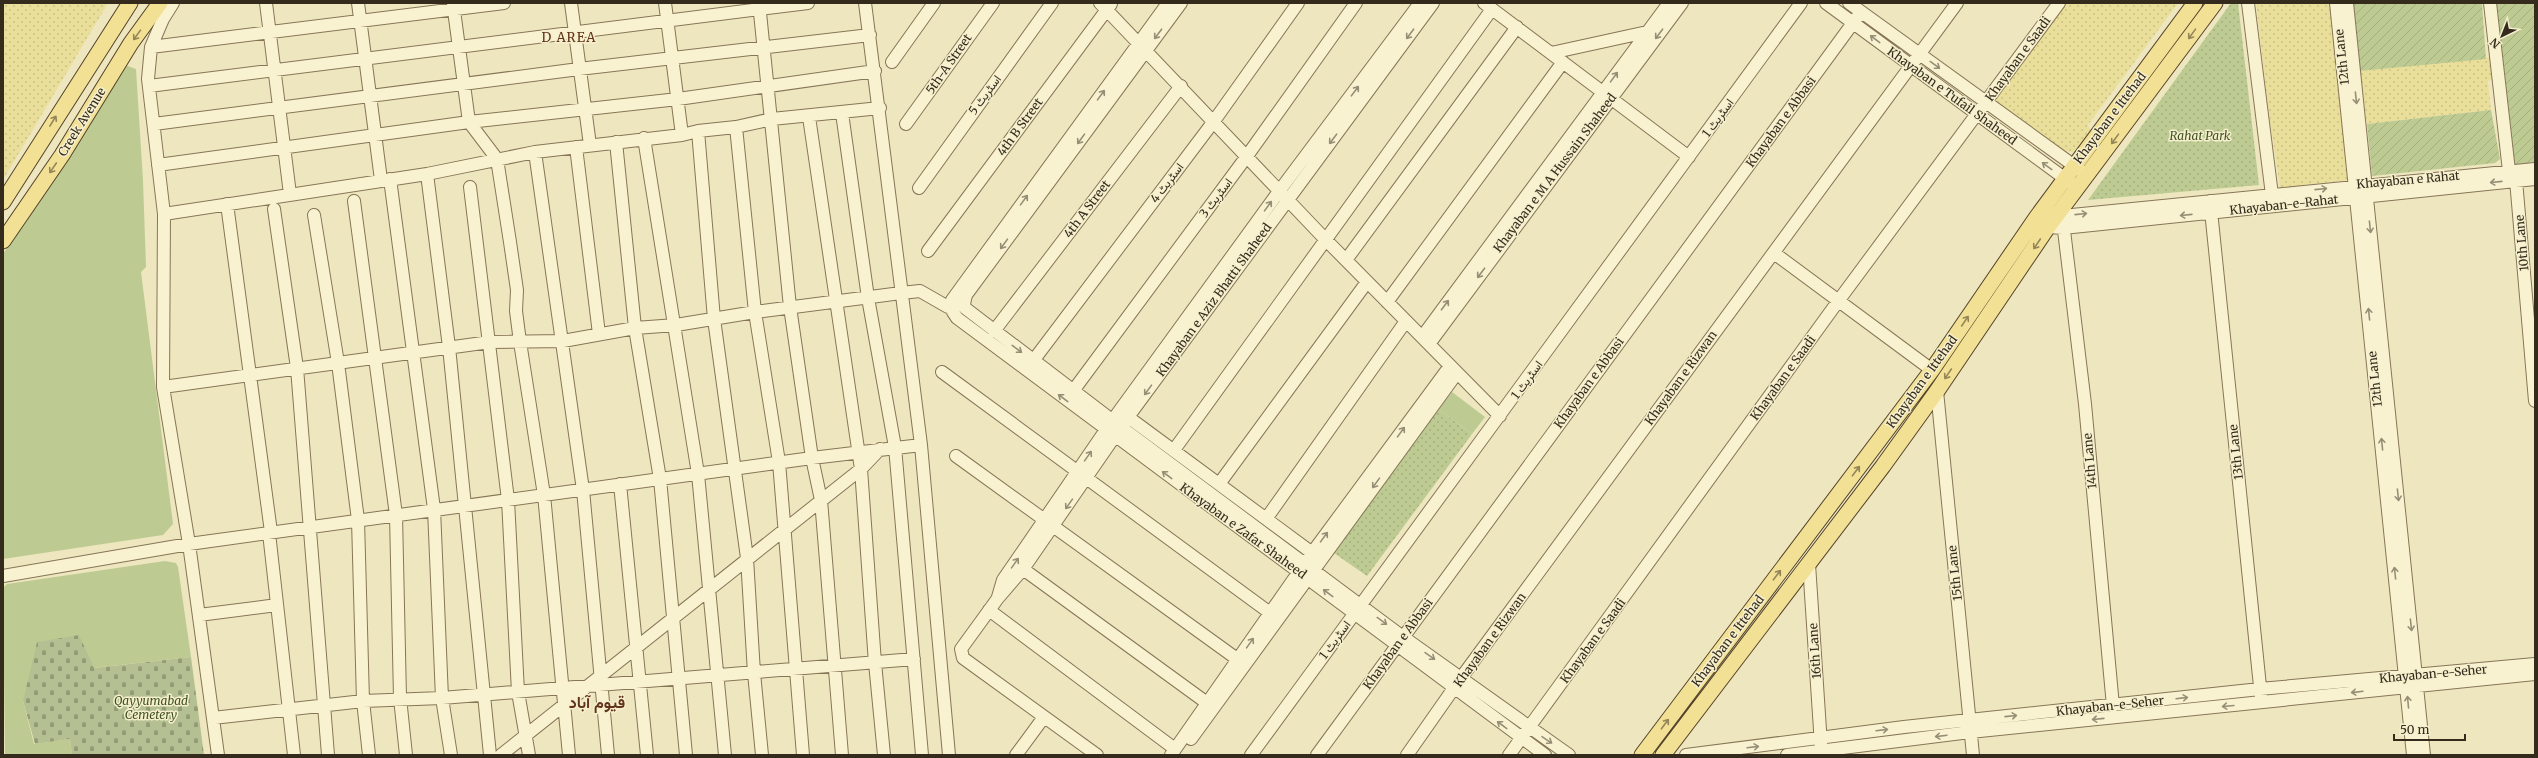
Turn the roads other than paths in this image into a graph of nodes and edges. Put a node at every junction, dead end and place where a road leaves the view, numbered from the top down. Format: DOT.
graph roads {
  1 [pos="130,3"];
  2 [pos="171,3"];
  3 [pos="266,3"];
  4 [pos="358,3"];
  5 [pos="504,3"];
  6 [pos="571,3"];
  7 [pos="665,3"];
  8 [pos="808,3"];
  9 [pos="865,3"];
  10 [pos="934,3"];
  11 [pos="993,3"];
  12 [pos="1052,3"];
  13 [pos="1168,3"];
  14 [pos="1181,3"];
  15 [pos="1298,3"];
  16 [pos="1356,3"];
  17 [pos="1420,3"];
  18 [pos="1433,3"];
  19 [pos="1669,3"];
  20 [pos="1682,3"];
  21 [pos="1801,3"];
  22 [pos="1826,3"];
  23 [pos="1957,3"];
  24 [pos="2059,3"];
  25 [pos="2195,3"];
  26 [pos="2215,3"];
  27 [pos="2248,3"];
  28 [pos="2336,3"];
  29 [pos="2347,3"];
  30 [pos="2490,3"];
  31 [pos="759,5"];
  32 [pos="1106,5"];
  33 [pos="454,6"];
  34 [pos="1488,6"];
  35 [pos="1856,8"];
  36 [pos="667,19"];
  37 [pos="360,22"];
  38 [pos="1852,22"];
  39 [pos="1517,27"];
  40 [pos="574,32"];
  41 [pos="1647,32"];
  42 [pos="269,34"];
  43 [pos="870,35"];
  44 [pos="152,47"];
  45 [pos="459,47"];
  46 [pos="764,47"];
  47 [pos="1142,47"];
  48 [pos="1551,53"];
  49 [pos="1920,54"];
  50 [pos="672,59"];
  51 [pos="365,60"];
  52 [pos="892,62"];
  53 [pos="1563,62"];
  54 [pos="1911,66"];
  55 [pos="579,69"];
  56 [pos="274,71"];
  57 [pos="875,71"];
  58 [pos="464,84"];
  59 [pos="150,86"];
  60 [pos="768,86"];
  61 [pos="1181,86"];
  62 [pos="1607,95"];
  63 [pos="370,97"];
  64 [pos="678,99"];
  65 [pos="1987,102"];
  66 [pos="278,107"];
  67 [pos="880,108"];
  68 [pos="584,109"];
  69 [pos="842,113"];
  70 [pos="1978,115"];
  71 [pos="809,117"];
  72 [pos="772,119"];
  73 [pos="1214,121"];
  74 [pos="469,122"];
  75 [pos="154,124"];
  76 [pos="906,124"];
  77 [pos="736,127"];
  78 [pos="698,131"];
  79 [pos="682,135"];
  80 [pos="375,136"];
  81 [pos="644,138"];
  82 [pos="616,142"];
  83 [pos="590,145"];
  84 [pos="576,147"];
  85 [pos="283,148"];
  86 [pos="535,152"];
  87 [pos="1247,156"];
  88 [pos="1689,157"];
  89 [pos="497,159"];
  90 [pos="158,165"];
  91 [pos="2074,166"];
  92 [pos="2535,168"];
  93 [pos="426,174"];
  94 [pos="2088,176"];
  95 [pos="2513,176"];
  96 [pos="386,179"];
  97 [pos="2064,179"];
  98 [pos="2535,179"];
  99 [pos="470,187"];
  100 [pos="919,188"];
  101 [pos="2079,188"];
  102 [pos="2361,190"];
  103 [pos="290,194"];
  104 [pos="1284,195"];
  105 [pos="2272,195"];
  106 [pos="354,201"];
  107 [pos="3,202"];
  108 [pos="227,204"];
  109 [pos="2210,207"];
  110 [pos="274,209"];
  111 [pos="2040,213"];
  112 [pos="164,214"];
  113 [pos="314,215"];
  114 [pos="2057,222"];
  115 [pos="1325,239"];
  116 [pos="3,241"];
  117 [pos="928,251"];
  118 [pos="1774,252"];
  119 [pos="1346,260"];
  120 [pos="1367,282"];
  121 [pos="901,293"];
  122 [pos="868,298"];
  123 [pos="1839,300"];
  124 [pos="838,302"];
  125 [pos="1387,302"];
  126 [pos="952,304"];
  127 [pos="964,304"];
  128 [pos="790,307"];
  129 [pos="755,312"];
  130 [pos="714,319"];
  131 [pos="1406,321"];
  132 [pos="676,325"];
  133 [pos="635,328"];
  134 [pos="994,331"];
  135 [pos="599,334"];
  136 [pos="1425,340"];
  137 [pos="562,341"];
  138 [pos="490,342"];
  139 [pos="520,342"];
  140 [pos="449,347"];
  141 [pos="415,352"];
  142 [pos="375,358"];
  143 [pos="1033,361"];
  144 [pos="338,363"];
  145 [pos="2533,364"];
  146 [pos="297,368"];
  147 [pos="1454,369"];
  148 [pos="1932,370"];
  149 [pos="942,372"];
  150 [pos="250,375"];
  151 [pos="2534,377"];
  152 [pos="163,387"];
  153 [pos="1073,391"];
  154 [pos="1937,392"];
  155 [pos="2535,401"];
  156 [pos="1500,416"];
  157 [pos="1128,417"];
  158 [pos="1113,429"];
  159 [pos="921,445"];
  160 [pos="895,448"];
  161 [pos="880,449"];
  162 [pos="1174,450"];
  163 [pos="859,452"];
  164 [pos="956,456"];
  165 [pos="812,458"];
  166 [pos="779,462"];
  167 [pos="736,468"];
  168 [pos="861,469"];
  169 [pos="698,474"];
  170 [pos="1082,475"];
  171 [pos="660,479"];
  172 [pos="620,484"];
  173 [pos="1219,484"];
  174 [pos="583,490"];
  175 [pos="544,495"];
  176 [pos="508,500"];
  177 [pos="821,500"];
  178 [pos="465,505"];
  179 [pos="434,509"];
  180 [pos="396,515"];
  181 [pos="1266,519"];
  182 [pos="358,520"];
  183 [pos="1050,522"];
  184 [pos="310,528"];
  185 [pos="783,530"];
  186 [pos="270,533"];
  187 [pos="189,544"];
  188 [pos="1317,556"];
  189 [pos="747,558"];
  190 [pos="1809,564"];
  191 [pos="1023,569"];
  192 [pos="1306,571"];
  193 [pos="3,577"];
  194 [pos="709,589"];
  195 [pos="998,598"];
  196 [pos="277,605"];
  197 [pos="989,610"];
  198 [pos="1360,611"];
  199 [pos="199,614"];
  200 [pos="1275,616"];
  201 [pos="674,618"];
  202 [pos="1397,640"];
  203 [pos="636,647"];
  204 [pos="914,659"];
  205 [pos="1242,662"];
  206 [pos="875,663"];
  207 [pos="2535,664"];
  208 [pos="834,666"];
  209 [pos="797,669"];
  210 [pos="754,673"];
  211 [pos="2535,674"];
  212 [pos="717,676"];
  213 [pos="1461,678"];
  214 [pos="680,679"];
  215 [pos="601,681"];
  216 [pos="2412,681"];
  217 [pos="640,683"];
  218 [pos="587,686"];
  219 [pos="563,688"];
  220 [pos="2260,688"];
  221 [pos="1454,689"];
  222 [pos="518,692"];
  223 [pos="484,695"];
  224 [pos="400,698"];
  225 [pos="442,698"];
  226 [pos="362,701"];
  227 [pos="1207,703"];
  228 [pos="2262,703"];
  229 [pos="564,704"];
  230 [pos="322,706"];
  231 [pos="2113,706"];
  232 [pos="289,710"];
  233 [pos="1044,717"];
  234 [pos="213,718"];
  235 [pos="1970,726"];
  236 [pos="1529,728"];
  237 [pos="527,734"];
  238 [pos="1820,738"];
  239 [pos="1521,739"];
  240 [pos="1175,753"];
  241 [pos="1822,753"];
  242 [pos="218,755"];
  243 [pos="294,755"];
  244 [pos="328,755"];
  245 [pos="368,755"];
  246 [pos="406,755"];
  247 [pos="451,755"];
  248 [pos="490,755"];
  249 [pos="501,755"];
  250 [pos="530,755"];
  251 [pos="569,755"];
  252 [pos="608,755"];
  253 [pos="646,755"];
  254 [pos="686,755"];
  255 [pos="725,755"];
  256 [pos="762,755"];
  257 [pos="803,755"];
  258 [pos="842,755"];
  259 [pos="884,755"];
  260 [pos="922,755"];
  261 [pos="949,755"];
  262 [pos="1016,755"];
  263 [pos="1097,755"];
  264 [pos="1251,755"];
  265 [pos="1317,755"];
  266 [pos="1407,755"];
  267 [pos="1509,755"];
  268 [pos="1546,755"];
  269 [pos="1569,755"];
  270 [pos="1642,755"];
  271 [pos="1663,755"];
  272 [pos="1686,755"];
  273 [pos="1787,755"];
  274 [pos="1973,755"];
  275 [pos="2413,755"];
  276 [pos="2424,755"];
  107 -- 1 [label="main road, Creek Avenue, one-way"];
  2 -- 44 [label="street"];
  2 -- 116 [label="main road, Creek Avenue, one-way"];
  3 -- 42 [label="street"];
  4 -- 37 [label="street"];
  5 -- 33 [label="street"];
  6 -- 40 [label="street"];
  7 -- 36 [label="street"];
  8 -- 31 [label="street"];
  9 -- 43 [label="street"];
  10 -- 52 [label="street"];
  11 -- 76 [label="street, 5th-A Street"];
  12 -- 100 [label="street, اسٹریٹ 5"];
  13 -- 47 [label="street"];
  14 -- 47 [label="street, one-way"];
  15 -- 73 [label="street, اسٹریٹ 4"];
  16 -- 87 [label="street, اسٹریٹ 3"];
  104 -- 17 [label="street, Khayaban e Aziz Bhatti Shaheed, one-way"];
  18 -- 104 [label="street, Khayaban e Aziz Bhatti Shaheed, one-way"];
  19 -- 41 [label="street, Khayaban e M A Hussain Shaheed"];
  20 -- 62 [label="street, Khayaban e M A Hussain Shaheed, one-way"];
  21 -- 88 [label="street, اسٹریٹ 1"];
  22 -- 38 [label="street, Khayaban e Tufail Shaheed"];
  23 -- 49 [label="street, Khayaban e Rizwan"];
  24 -- 65 [label="street, Khayaban e Saadi"];
  25 -- 91 [label="main road, Khayaban e Ittehad"];
  26 -- 94 [label="main road, Khayaban e Ittehad, one-way"];
  27 -- 105 [label="street"];
  28 -- 102 [label="street, 12th Lane"];
  29 -- 102 [label="street, 12th Lane, one-way"];
  30 -- 95 [label="street, 10th Lane"];
  31 -- 36 [label="street"];
  31 -- 46 [label="street"];
  32 -- 47 [label="street"];
  32 -- 117 [label="street, 4th B Street"];
  33 -- 37 [label="street"];
  33 -- 45 [label="street"];
  34 -- 39 [label="street"];
  34 -- 115 [label="street"];
  35 -- 38 [label="street, Khayaban e Abbasi"];
  35 -- 49 [label="street, Khayaban e Tufail Shaheed"];
  36 -- 40 [label="street"];
  36 -- 50 [label="street"];
  37 -- 42 [label="street"];
  37 -- 51 [label="street"];
  54 -- 38 [label="street, Khayaban e Tufail Shaheed, one-way"];
  38 -- 202 [label="street, Khayaban e Abbasi"];
  39 -- 48 [label="street"];
  39 -- 119 [label="street"];
  40 -- 45 [label="street"];
  40 -- 55 [label="street"];
  41 -- 48 [label="street"];
  62 -- 41 [label="street, Khayaban e M A Hussain Shaheed, one-way"];
  42 -- 44 [label="street"];
  42 -- 56 [label="street"];
  43 -- 46 [label="street"];
  43 -- 57 [label="street"];
  44 -- 59 [label="street"];
  45 -- 51 [label="street"];
  45 -- 58 [label="street"];
  46 -- 50 [label="street"];
  46 -- 60 [label="street"];
  47 -- 61 [label="street"];
  126 -- 47 [label="street, one-way"];
  47 -- 127 [label="street, one-way"];
  48 -- 53 [label="street"];
  49 -- 54 [label="street, Khayaban e Rizwan"];
  49 -- 65 [label="street, Khayaban e Tufail Shaheed, one-way"];
  50 -- 55 [label="street"];
  50 -- 64 [label="street"];
  51 -- 56 [label="street"];
  51 -- 63 [label="street"];
  53 -- 62 [label="street"];
  53 -- 125 [label="street"];
  54 -- 70 [label="street, Khayaban e Tufail Shaheed"];
  54 -- 118 [label="street, Khayaban e Rizwan"];
  55 -- 58 [label="street"];
  55 -- 68 [label="street"];
  56 -- 59 [label="street"];
  56 -- 66 [label="street"];
  57 -- 60 [label="street"];
  57 -- 67 [label="street"];
  58 -- 63 [label="street"];
  58 -- 74 [label="street"];
  59 -- 75 [label="street"];
  60 -- 64 [label="street"];
  60 -- 72 [label="street"];
  61 -- 73 [label="street"];
  61 -- 134 [label="street, 4th A Street"];
  62 -- 88 [label="street"];
  62 -- 136 [label="street, Khayaban e M A Hussain Shaheed"];
  63 -- 66 [label="street"];
  63 -- 80 [label="street"];
  64 -- 68 [label="street"];
  64 -- 79 [label="street"];
  65 -- 70 [label="street, Khayaban e Saadi"];
  65 -- 91 [label="street, Khayaban e Tufail Shaheed"];
  66 -- 75 [label="street"];
  66 -- 85 [label="street"];
  67 -- 69 [label="street"];
  67 -- 121 [label="street"];
  68 -- 74 [label="street"];
  68 -- 83 [label="street"];
  69 -- 71 [label="street"];
  69 -- 122 [label="street"];
  97 -- 70 [label="street, Khayaban e Tufail Shaheed, one-way"];
  70 -- 123 [label="street, Khayaban e Saadi"];
  71 -- 72 [label="street"];
  71 -- 124 [label="street"];
  72 -- 77 [label="street"];
  72 -- 128 [label="street"];
  73 -- 87 [label="street"];
  73 -- 143 [label="street, اسٹریٹ 4"];
  74 -- 80 [label="street"];
  74 -- 89 [label="street"];
  75 -- 90 [label="street"];
  77 -- 78 [label="street"];
  77 -- 129 [label="street"];
  78 -- 79 [label="street"];
  78 -- 130 [label="street"];
  79 -- 81 [label="street"];
  80 -- 85 [label="street"];
  80 -- 96 [label="street"];
  81 -- 82 [label="street"];
  81 -- 132 [label="street"];
  82 -- 83 [label="street"];
  82 -- 133 [label="street"];
  83 -- 84 [label="street"];
  84 -- 86 [label="street"];
  84 -- 135 [label="street"];
  85 -- 90 [label="street"];
  85 -- 103 [label="street"];
  86 -- 89 [label="street"];
  86 -- 137 [label="street"];
  87 -- 104 [label="street"];
  87 -- 153 [label="street, اسٹریٹ 3"];
  88 -- 156 [label="street, اسٹریٹ 1"];
  89 -- 93 [label="street"];
  89 -- 139 [label="street"];
  90 -- 112 [label="street"];
  91 -- 94 [label="street, Khayaban e Tufail Shaheed"];
  91 -- 97 [label="main road, Khayaban e Ittehad"];
  92 -- 95 [label="street, Khayaban e Rahat"];
  93 -- 96 [label="street"];
  93 -- 140 [label="street"];
  94 -- 101 [label="main road, Khayaban e Ittehad"];
  95 -- 98 [label="street"];
  95 -- 102 [label="street, Khayaban e Rahat"];
  95 -- 145 [label="street, 10th Lane"];
  96 -- 103 [label="street"];
  96 -- 141 [label="street"];
  97 -- 101 [label="street, Khayaban e Tufail Shaheed"];
  97 -- 111 [label="main road, Khayaban e Ittehad"];
  99 -- 138 [label="street"];
  101 -- 114 [label="main road, Khayaban e Ittehad"];
  105 -- 102 [label="street, Khayaban e Rahat, one-way"];
  102 -- 109 [label="street, Khayaban-e-Rahat"];
  102 -- 216 [label="street, 12th Lane"];
  103 -- 108 [label="street"];
  104 -- 115 [label="street"];
  104 -- 157 [label="street, Khayaban e Aziz Bhatti Shaheed, one-way"];
  158 -- 104 [label="street, Khayaban e Aziz Bhatti Shaheed, one-way"];
  105 -- 109 [label="street, Khayaban e Rahat"];
  106 -- 142 [label="street"];
  108 -- 112 [label="street"];
  108 -- 150 [label="street"];
  109 -- 114 [label="street, Khayaban e Rahat"];
  109 -- 220 [label="street, 13th Lane"];
  110 -- 146 [label="street"];
  111 -- 114 [label="street"];
  148 -- 111 [label="main road, Khayaban e Ittehad, one-way"];
  112 -- 152 [label="street"];
  113 -- 144 [label="street"];
  114 -- 154 [label="main road, Khayaban e Ittehad, one-way"];
  114 -- 231 [label="street, 14th Lane"];
  115 -- 119 [label="street"];
  115 -- 162 [label="street"];
  118 -- 123 [label="street"];
  118 -- 213 [label="street, Khayaban e Rizwan"];
  119 -- 120 [label="street"];
  120 -- 125 [label="street"];
  120 -- 173 [label="street"];
  121 -- 122 [label="street"];
  121 -- 126 [label="street"];
  121 -- 159 [label="street"];
  122 -- 124 [label="street"];
  122 -- 160 [label="street"];
  123 -- 148 [label="street"];
  123 -- 236 [label="street, Khayaban e Saadi"];
  124 -- 128 [label="street"];
  124 -- 163 [label="street"];
  125 -- 131 [label="street"];
  126 -- 127 [label="street"];
  158 -- 126 [label="street, one-way"];
  127 -- 134 [label="street"];
  128 -- 129 [label="street"];
  128 -- 165 [label="street"];
  129 -- 130 [label="street"];
  129 -- 166 [label="street"];
  130 -- 132 [label="street"];
  130 -- 167 [label="street"];
  131 -- 136 [label="street"];
  131 -- 181 [label="street"];
  132 -- 133 [label="street"];
  132 -- 169 [label="street"];
  133 -- 135 [label="street"];
  133 -- 171 [label="street"];
  134 -- 143 [label="street, one-way"];
  135 -- 137 [label="street"];
  136 -- 147 [label="street"];
  137 -- 139 [label="street"];
  137 -- 174 [label="street"];
  138 -- 139 [label="street"];
  138 -- 140 [label="street"];
  138 -- 176 [label="street"];
  139 -- 175 [label="street"];
  140 -- 141 [label="street"];
  140 -- 178 [label="street"];
  141 -- 142 [label="street"];
  141 -- 179 [label="street"];
  142 -- 144 [label="street"];
  142 -- 180 [label="street"];
  143 -- 153 [label="street"];
  144 -- 146 [label="street"];
  144 -- 182 [label="street"];
  145 -- 151 [label="street, 10th Lane"];
  146 -- 150 [label="street"];
  146 -- 184 [label="street"];
  147 -- 156 [label="street"];
  147 -- 188 [label="street"];
  270 -- 148 [label="main road, Khayaban e Ittehad, one-way"];
  149 -- 170 [label="street"];
  150 -- 152 [label="street"];
  150 -- 186 [label="street"];
  151 -- 155 [label="street, 10th Lane"];
  152 -- 187 [label="street"];
  153 -- 158 [label="street"];
  154 -- 190 [label="main road, Khayaban e Ittehad"];
  154 -- 235 [label="street, 15th Lane"];
  156 -- 198 [label="street, اسٹریٹ 1"];
  157 -- 158 [label="street, Khayaban e Aziz Bhatti Shaheed"];
  157 -- 162 [label="street"];
  158 -- 170 [label="street, Khayaban e Aziz Bhatti Shaheed"];
  158 -- 192 [label="street"];
  159 -- 160 [label="street"];
  159 -- 261 [label="street"];
  160 -- 161 [label="street"];
  160 -- 204 [label="street"];
  161 -- 163 [label="street"];
  161 -- 168 [label="street"];
  162 -- 173 [label="street"];
  163 -- 165 [label="street"];
  163 -- 168 [label="street"];
  164 -- 183 [label="street"];
  165 -- 166 [label="street"];
  165 -- 177 [label="street"];
  166 -- 167 [label="street"];
  166 -- 185 [label="street"];
  167 -- 169 [label="street"];
  167 -- 189 [label="street"];
  168 -- 177 [label="street"];
  168 -- 206 [label="street"];
  169 -- 171 [label="street"];
  169 -- 194 [label="street"];
  170 -- 183 [label="street, Khayaban e Aziz Bhatti Shaheed"];
  170 -- 200 [label="street"];
  171 -- 172 [label="street"];
  171 -- 201 [label="street"];
  172 -- 174 [label="street"];
  172 -- 203 [label="street"];
  173 -- 181 [label="street"];
  174 -- 175 [label="street"];
  174 -- 215 [label="street"];
  175 -- 176 [label="street"];
  175 -- 219 [label="street"];
  176 -- 178 [label="street"];
  176 -- 222 [label="street"];
  177 -- 185 [label="street"];
  177 -- 208 [label="street"];
  178 -- 179 [label="street"];
  178 -- 223 [label="street"];
  179 -- 180 [label="street"];
  179 -- 225 [label="street"];
  180 -- 182 [label="street"];
  180 -- 224 [label="street"];
  181 -- 188 [label="street"];
  182 -- 184 [label="street"];
  182 -- 226 [label="street"];
  183 -- 191 [label="street, Khayaban e Aziz Bhatti Shaheed"];
  195 -- 183 [label="street, Khayaban e Aziz Bhatti Shaheed, one-way"];
  183 -- 205 [label="street"];
  184 -- 186 [label="street"];
  184 -- 230 [label="street"];
  185 -- 189 [label="street"];
  185 -- 209 [label="street"];
  186 -- 187 [label="street"];
  186 -- 196 [label="street"];
  187 -- 193 [label="street"];
  187 -- 199 [label="street"];
  188 -- 192 [label="street"];
  189 -- 194 [label="street"];
  189 -- 210 [label="street"];
  190 -- 238 [label="street, 16th Lane"];
  190 -- 271 [label="main road, Khayaban e Ittehad"];
  191 -- 195 [label="street, Khayaban e Aziz Bhatti Shaheed"];
  191 -- 227 [label="street"];
  192 -- 198 [label="street"];
  192 -- 200 [label="street"];
  194 -- 201 [label="street"];
  194 -- 212 [label="street"];
  195 -- 197 [label="street, Khayaban e Aziz Bhatti Shaheed"];
  196 -- 199 [label="street"];
  196 -- 232 [label="street"];
  197 -- 233 [label="street, Khayaban e Aziz Bhatti Shaheed"];
  197 -- 240 [label="street"];
  198 -- 202 [label="street"];
  198 -- 264 [label="street, اسٹریٹ 1"];
  199 -- 234 [label="street"];
  200 -- 205 [label="street"];
  201 -- 203 [label="street"];
  201 -- 214 [label="street"];
  202 -- 213 [label="street, one-way"];
  202 -- 221 [label="street"];
  202 -- 265 [label="street, Khayaban e Abbasi"];
  203 -- 215 [label="street"];
  203 -- 217 [label="street"];
  204 -- 206 [label="street"];
  204 -- 260 [label="street"];
  205 -- 227 [label="street"];
  205 -- 240 [label="street"];
  206 -- 208 [label="street"];
  206 -- 259 [label="street"];
  207 -- 216 [label="street, Khayaban-e-Seher"];
  208 -- 209 [label="street"];
  208 -- 258 [label="street"];
  209 -- 210 [label="street"];
  209 -- 257 [label="street"];
  210 -- 212 [label="street"];
  210 -- 256 [label="street"];
  211 -- 216 [label="street, Khayaban-e-Seher"];
  212 -- 214 [label="street"];
  212 -- 255 [label="street"];
  213 -- 221 [label="street, Khayaban e Rizwan"];
  213 -- 236 [label="street"];
  214 -- 217 [label="street"];
  214 -- 254 [label="street"];
  215 -- 217 [label="street"];
  215 -- 218 [label="street"];
  215 -- 252 [label="street"];
  216 -- 220 [label="street, Khayaban-e-Seher"];
  216 -- 228 [label="street, Khayaban-e-Seher, one-way"];
  275 -- 216 [label="street, 12th Lane, one-way"];
  216 -- 276 [label="street, 12th Lane"];
  217 -- 253 [label="street"];
  218 -- 219 [label="street"];
  218 -- 229 [label="street"];
  219 -- 222 [label="street"];
  219 -- 229 [label="street"];
  220 -- 228 [label="street, 13th Lane"];
  231 -- 220 [label="street, Khayaban-e-Seher, one-way"];
  239 -- 221 [label="street, one-way"];
  221 -- 266 [label="street, Khayaban e Rizwan"];
  222 -- 223 [label="street"];
  222 -- 237 [label="street"];
  223 -- 225 [label="street"];
  223 -- 248 [label="street"];
  224 -- 225 [label="street"];
  224 -- 226 [label="street"];
  224 -- 246 [label="street"];
  225 -- 247 [label="street"];
  226 -- 230 [label="street"];
  226 -- 245 [label="street"];
  227 -- 240 [label="street"];
  228 -- 235 [label="street, Khayaban-e-Seher, one-way"];
  229 -- 237 [label="street"];
  229 -- 251 [label="street"];
  230 -- 232 [label="street"];
  230 -- 244 [label="street"];
  235 -- 231 [label="street, Khayaban-e-Seher, one-way"];
  232 -- 234 [label="street"];
  232 -- 243 [label="street"];
  233 -- 262 [label="street"];
  233 -- 263 [label="street"];
  234 -- 242 [label="street"];
  238 -- 235 [label="street, Khayaban-e-Seher, one-way"];
  235 -- 241 [label="street, Khayaban-e-Seher, one-way"];
  235 -- 274 [label="street, 15th Lane"];
  236 -- 239 [label="street, Khayaban e Saadi"];
  236 -- 269 [label="street, one-way"];
  237 -- 249 [label="street"];
  237 -- 250 [label="street"];
  238 -- 241 [label="street, 16th Lane"];
  272 -- 238 [label="street, Khayaban-e-Seher, one-way"];
  239 -- 267 [label="street, Khayaban e Saadi"];
  239 -- 268 [label="street"];
  241 -- 273 [label="street, Khayaban-e-Seher"];
}
